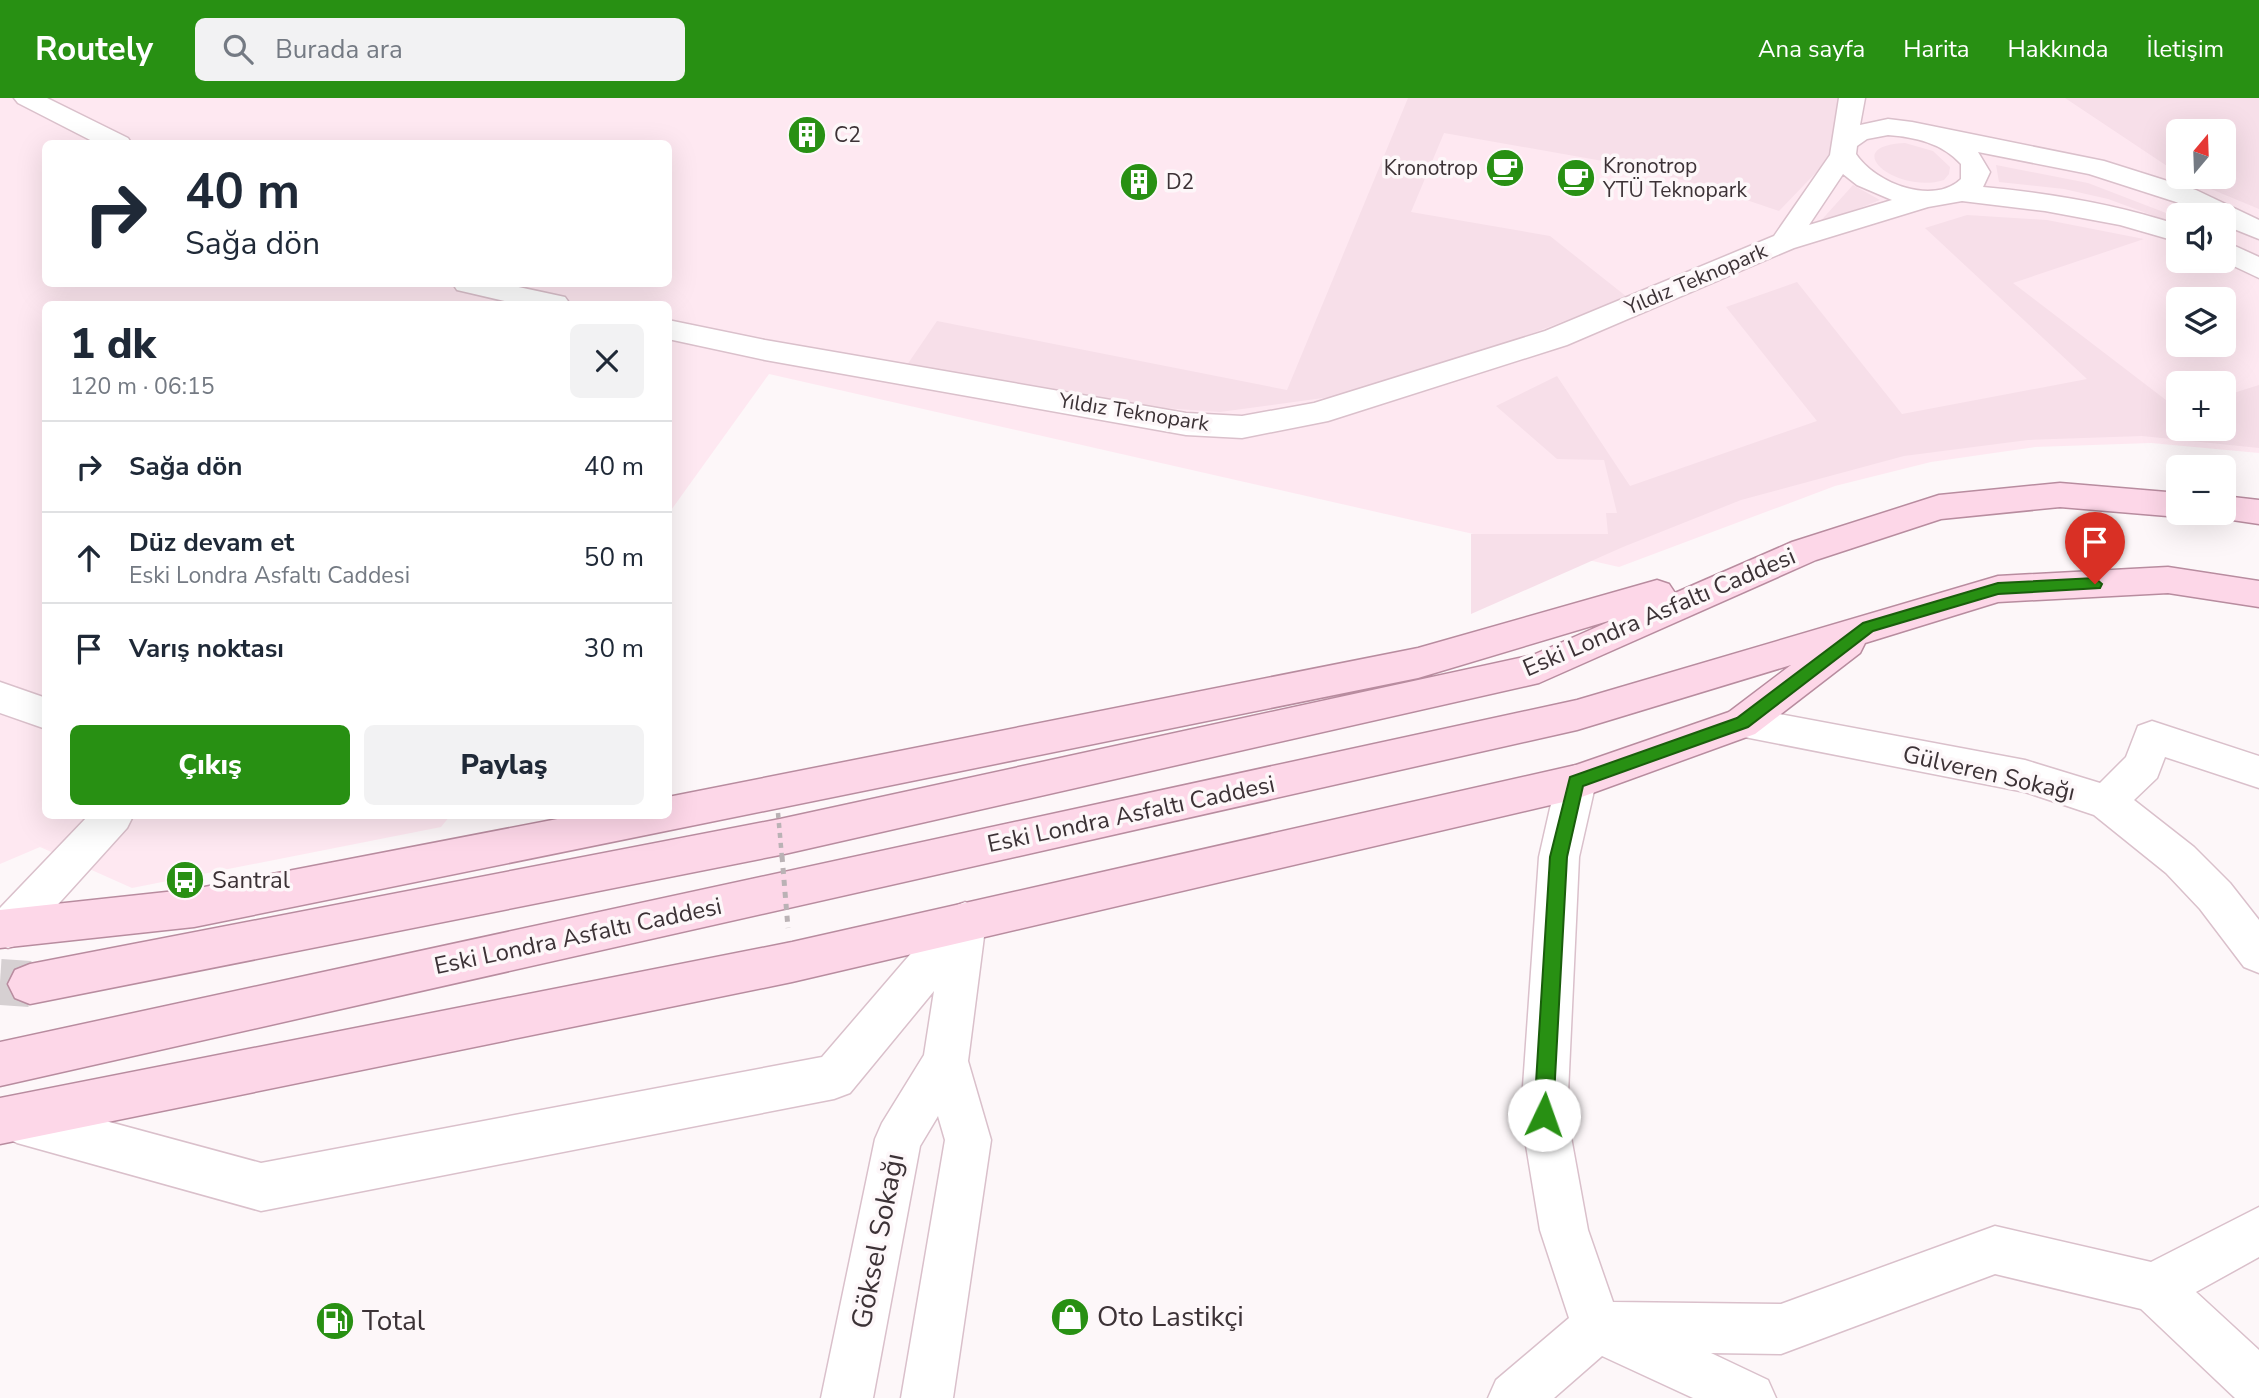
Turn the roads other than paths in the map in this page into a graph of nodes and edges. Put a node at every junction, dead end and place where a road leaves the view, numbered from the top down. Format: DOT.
graph roads {
  1 [pos="27,98"];
  2 [pos="1852,98"];
  3 [pos="1884,106"];
  4 [pos="1921,132"];
  5 [pos="111,140"];
  6 [pos="1844,149"];
  7 [pos="1963,193"];
  8 [pos="1926,199"];
  9 [pos="2166,229"];
  10 [pos="2259,231"];
  11 [pos="1784,242"];
  12 [pos="2236,257"];
  13 [pos="2259,269"];
  14 [pos="480,287"];
  15 [pos="542,301"];
  16 [pos="672,330"];
  17 [pos="2166,504"];
  18 [pos="2236,509"];
  19 [pos="2259,512"];
  20 [pos="1804,551"];
  21 [pos="2259,594"];
  22 [pos="1868,627"];
  23 [pos="0,697"];
  24 [pos="42,713"];
  25 [pos="1742,723"];
  26 [pos="2259,772"];
  27 [pos="1576,782"];
  28 [pos="2107,802"];
  29 [pos="672,813"];
  30 [pos="110,819"];
  31 [pos="644,819"];
  32 [pos="965,922"];
  33 [pos="4,929"];
  34 [pos="2259,953"];
  35 [pos="30,984"];
  36 [pos="946,1062"];
  37 [pos="0,1064"];
  38 [pos="9,1121"];
  39 [pos="2259,1231"];
  40 [pos="2154,1287"];
  41 [pos="1597,1327"];
  42 [pos="2259,1385"];
  43 [pos="847,1398"];
  44 [pos="927,1398"];
  45 [pos="1514,1398"];
  46 [pos="1750,1398"];
  1 -- 5 [label="street"];
  2 -- 6 [label="street, Yıldız Teknopark"];
  3 -- 4 [label="street"];
  4 -- 6 [label="street"];
  4 -- 7 [label="street"];
  4 -- 10 [label="street"];
  6 -- 8 [label="street"];
  6 -- 11 [label="street, Yıldız Teknopark"];
  7 -- 8 [label="street, Yıldız Teknopark"];
  7 -- 9 [label="street"];
  8 -- 11 [label="street, Yıldız Teknopark"];
  11 -- 16 [label="street, Yıldız Teknopark"];
  12 -- 13 [label="street"];
  14 -- 15 [label="street"];
  17 -- 20 [label="main road, Eski Londra Asfaltı Caddesi"];
  18 -- 19 [label="main road"];
  20 -- 29 [label="main road"];
  20 -- 35 [label="main road, Eski Londra Asfaltı Caddesi"];
  21 -- 22 [label="main road, Eski Londra Asfaltı Caddesi"];
  22 -- 25 [label="main road"];
  22 -- 37 [label="main road, Eski Londra Asfaltı Caddesi"];
  23 -- 24 [label="street"];
  25 -- 27 [label="main road"];
  25 -- 28 [label="street, Gülveren Sokağı"];
  26 -- 28 [label="street"];
  27 -- 32 [label="main road"];
  27 -- 41 [label="street"];
  28 -- 34 [label="street, Gülveren Sokağı"];
  30 -- 33 [label="street"];
  31 -- 33 [label="main road"];
  32 -- 36 [label="street"];
  32 -- 38 [label="main road"];
  32 -- 38 [label="street"];
  36 -- 43 [label="street, Göksel Sokağı"];
  36 -- 44 [label="street"];
  39 -- 40 [label="street"];
  40 -- 41 [label="street"];
  40 -- 42 [label="street"];
  41 -- 45 [label="street"];
  41 -- 46 [label="street"];
}
